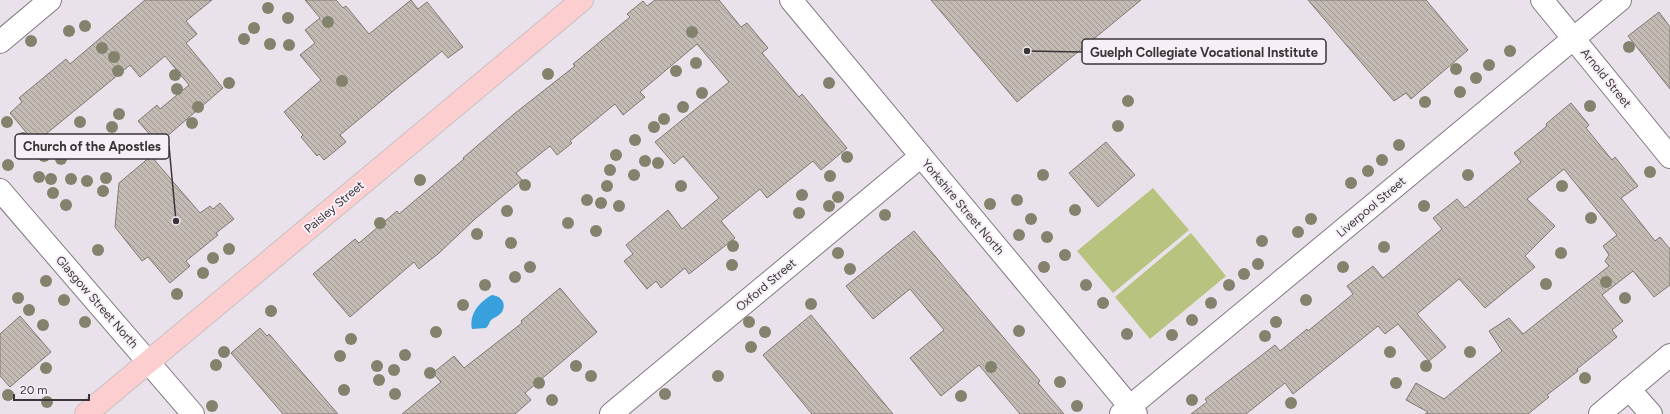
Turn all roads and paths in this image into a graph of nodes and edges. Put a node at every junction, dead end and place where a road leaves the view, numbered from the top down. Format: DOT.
graph roads {
  1 [pos="50,0"];
  2 [pos="582,0"];
  3 [pos="791,0"];
  4 [pos="1542,0"];
  5 [pos="1620,0"];
  6 [pos="1574,39"];
  7 [pos="0,42"];
  8 [pos="921,156"];
  9 [pos="1670,157"];
  10 [pos="0,190"];
  11 [pos="1670,355"];
  12 [pos="148,362"];
  13 [pos="1629,389"];
  14 [pos="1129,412"];
  15 [pos="86,414"];
  16 [pos="192,414"];
  17 [pos="611,414"];
  18 [pos="1600,414"];
  19 [pos="1650,414"];
  1 -- 7 [label="street"];
  2 -- 12 [label="main road, Paisley Street"];
  3 -- 8 [label="street, Yorkshire Street North"];
  4 -- 6 [label="street, Arnold Street"];
  5 -- 6 [label="street, Liverpool Street"];
  6 -- 9 [label="street, Arnold Street"];
  6 -- 14 [label="street, Liverpool Street"];
  8 -- 14 [label="street, Yorkshire Street North"];
  8 -- 17 [label="street, Oxford Street"];
  10 -- 12 [label="street, Glasgow Street North"];
  11 -- 13 [label="street"];
  12 -- 15 [label="main road, Paisley Street"];
  12 -- 16 [label="street, Glasgow Street North"];
  13 -- 18 [label="street"];
  13 -- 19 [label="street"];
}
